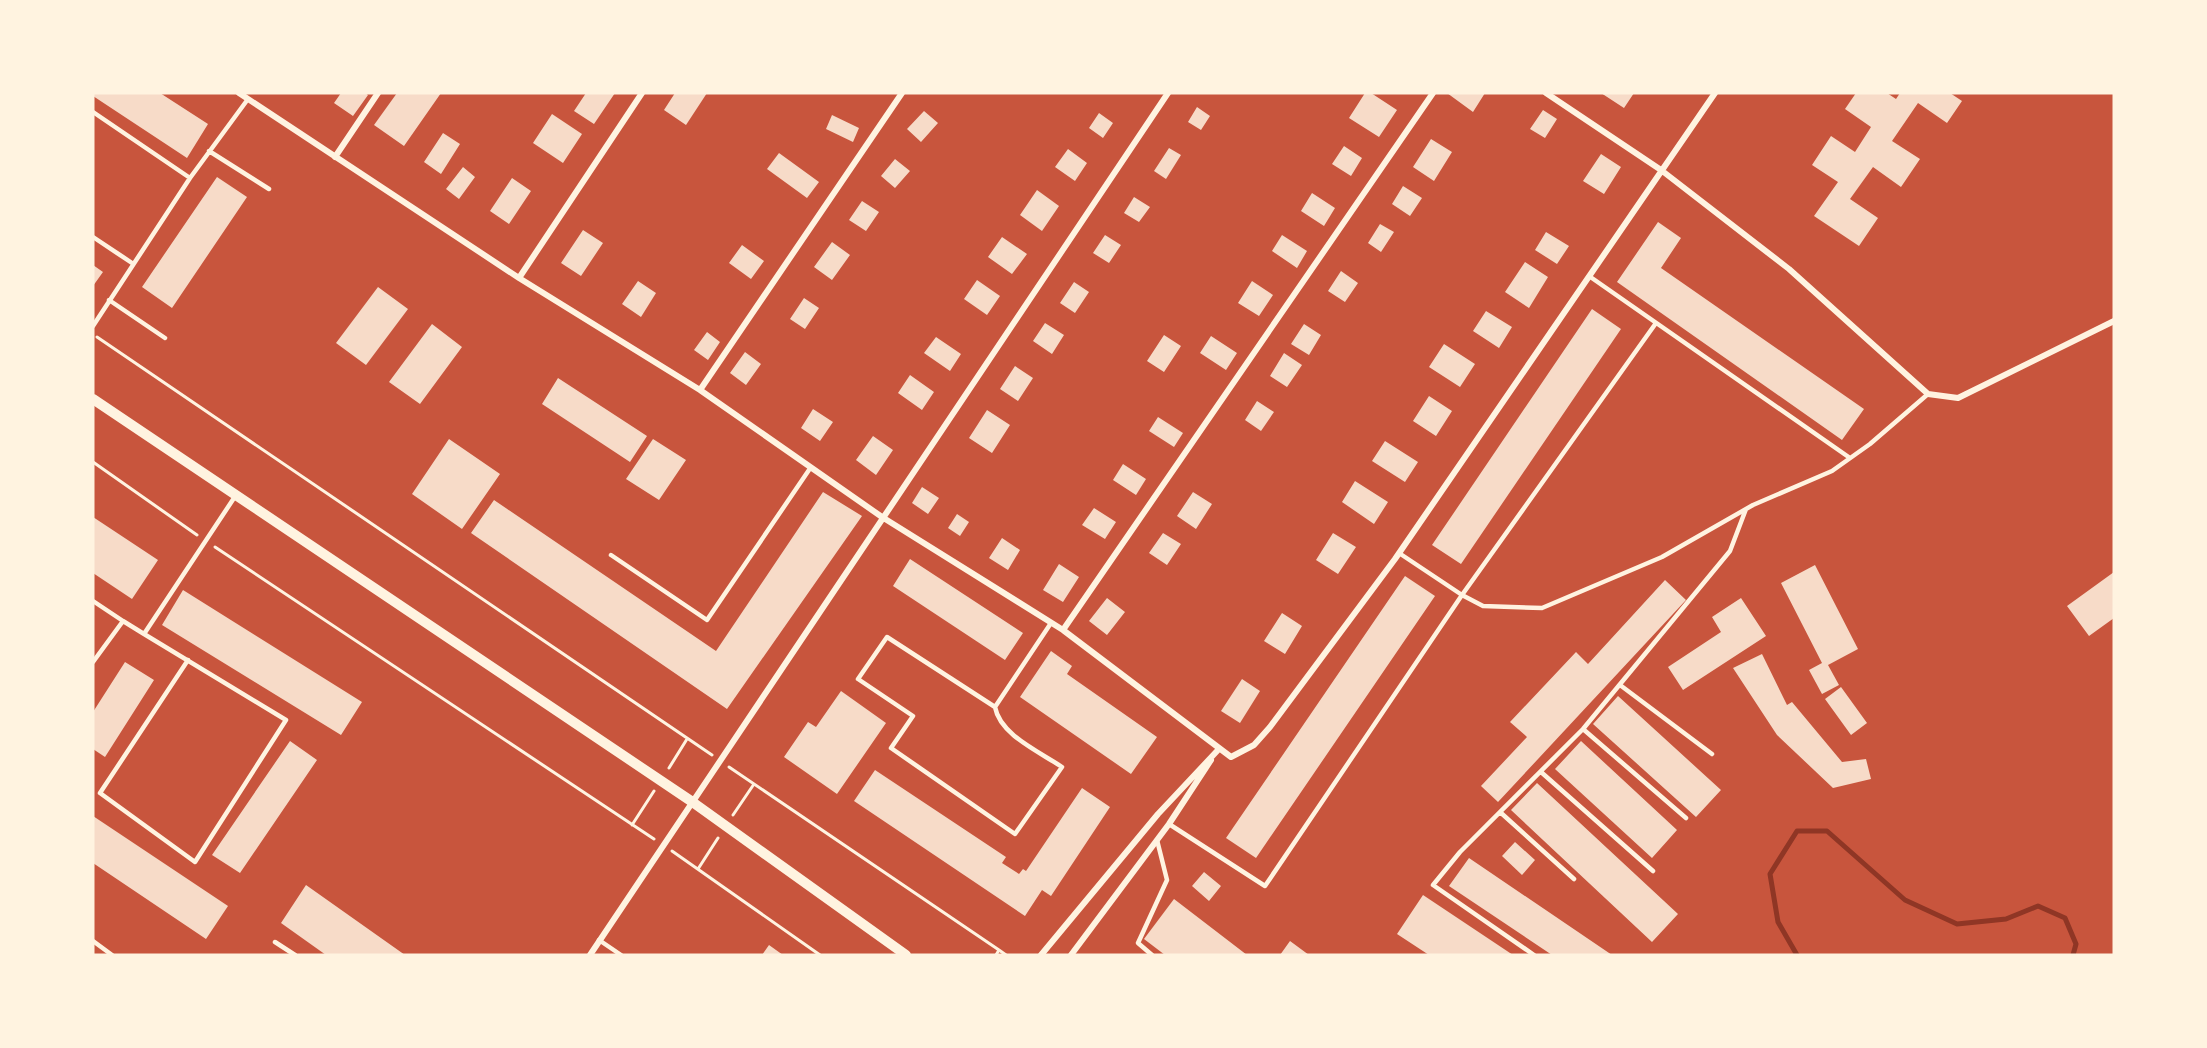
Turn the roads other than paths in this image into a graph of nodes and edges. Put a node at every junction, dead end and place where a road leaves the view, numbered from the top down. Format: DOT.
graph roads {
  1 [pos="239,93"];
  2 [pos="378,93"];
  3 [pos="642,93"];
  4 [pos="902,93"];
  5 [pos="1168,93"];
  6 [pos="1433,93"];
  7 [pos="1546,93"];
  8 [pos="1714,93"];
  9 [pos="248,99"];
  10 [pos="93,112"];
  11 [pos="209,151"];
  12 [pos="335,157"];
  13 [pos="1660,170"];
  14 [pos="189,178"];
  15 [pos="269,189"];
  16 [pos="93,237"];
  17 [pos="132,263"];
  18 [pos="1589,276"];
  19 [pos="519,278"];
  20 [pos="109,300"];
  21 [pos="2114,321"];
  22 [pos="1656,322"];
  23 [pos="93,326"];
  24 [pos="165,338"];
  25 [pos="700,390"];
  26 [pos="1928,394"];
  27 [pos="93,399"];
  28 [pos="1850,458"];
  29 [pos="811,467"];
  30 [pos="236,495"];
  31 [pos="1746,509"];
  32 [pos="882,517"];
  33 [pos="1399,553"];
  34 [pos="611,555"];
  35 [pos="1462,595"];
  36 [pos="93,601"];
  37 [pos="123,621"];
  38 [pos="1051,623"];
  39 [pos="1063,630"];
  40 [pos="144,634"];
  41 [pos="188,660"];
  42 [pos="93,662"];
  43 [pos="1620,685"];
  44 [pos="995,707"];
  45 [pos="1583,729"];
  46 [pos="1218,750"];
  47 [pos="1712,754"];
  48 [pos="1541,772"];
  49 [pos="691,801"];
  50 [pos="1500,812"];
  51 [pos="1686,818"];
  52 [pos="1169,824"];
  53 [pos="1157,840"];
  54 [pos="1653,871"];
  55 [pos="1574,879"];
  56 [pos="599,940"];
  57 [pos="93,941"];
  58 [pos="275,942"];
  59 [pos="112,955"];
  60 [pos="295,955"];
  61 [pos="590,955"];
  62 [pos="621,955"];
  63 [pos="906,955"];
  64 [pos="1041,955"];
  65 [pos="1071,955"];
  66 [pos="1152,955"];
  67 [pos="1534,955"];
  1 -- 9 [label="street"];
  2 -- 12 [label="street"];
  3 -- 19 [label="street"];
  4 -- 25 [label="street"];
  5 -- 32 [label="street"];
  6 -- 39 [label="street"];
  7 -- 13 [label="street"];
  8 -- 13 [label="street"];
  9 -- 11 [label="lane"];
  9 -- 12 [label="street"];
  10 -- 14 [label="lane"];
  11 -- 14 [label="lane"];
  11 -- 15 [label="lane"];
  12 -- 19 [label="street"];
  13 -- 18 [label="street"];
  13 -- 26 [label="street"];
  14 -- 17 [label="lane"];
  16 -- 17 [label="lane"];
  17 -- 20 [label="lane"];
  18 -- 22 [label="lane"];
  18 -- 33 [label="street"];
  19 -- 25 [label="street"];
  20 -- 23 [label="lane"];
  20 -- 24 [label="lane"];
  21 -- 26 [label="street"];
  22 -- 28 [label="lane"];
  22 -- 35 [label="lane"];
  25 -- 29 [label="street"];
  26 -- 28 [label="lane"];
  27 -- 30 [label="street"];
  28 -- 31 [label="lane"];
  29 -- 32 [label="street"];
  29 -- 34 [label="lane"];
  30 -- 40 [label="lane"];
  30 -- 49 [label="street"];
  31 -- 35 [label="lane"];
  31 -- 43 [label="lane"];
  32 -- 38 [label="street"];
  32 -- 49 [label="street"];
  33 -- 35 [label="lane"];
  33 -- 46 [label="street"];
  35 -- 52 [label="lane"];
  36 -- 37 [label="lane"];
  37 -- 40 [label="lane"];
  37 -- 42 [label="lane"];
  38 -- 39 [label="street"];
  38 -- 44 [label="lane"];
  39 -- 46 [label="street"];
  40 -- 41 [label="lane"];
  41 -- 41 [label="lane"];
  43 -- 45 [label="lane"];
  43 -- 47 [label="lane"];
  44 -- 44 [label="lane"];
  45 -- 48 [label="lane"];
  45 -- 51 [label="lane"];
  46 -- 52 [label="street"];
  46 -- 64 [label="street"];
  48 -- 50 [label="lane"];
  48 -- 54 [label="lane"];
  49 -- 56 [label="street"];
  49 -- 63 [label="street"];
  50 -- 55 [label="lane"];
  50 -- 67 [label="lane"];
  52 -- 53 [label="street"];
  53 -- 65 [label="street"];
  53 -- 66 [label="lane"];
  56 -- 61 [label="street"];
  56 -- 62 [label="lane"];
  57 -- 59 [label="lane"];
  58 -- 60 [label="lane"];
}
